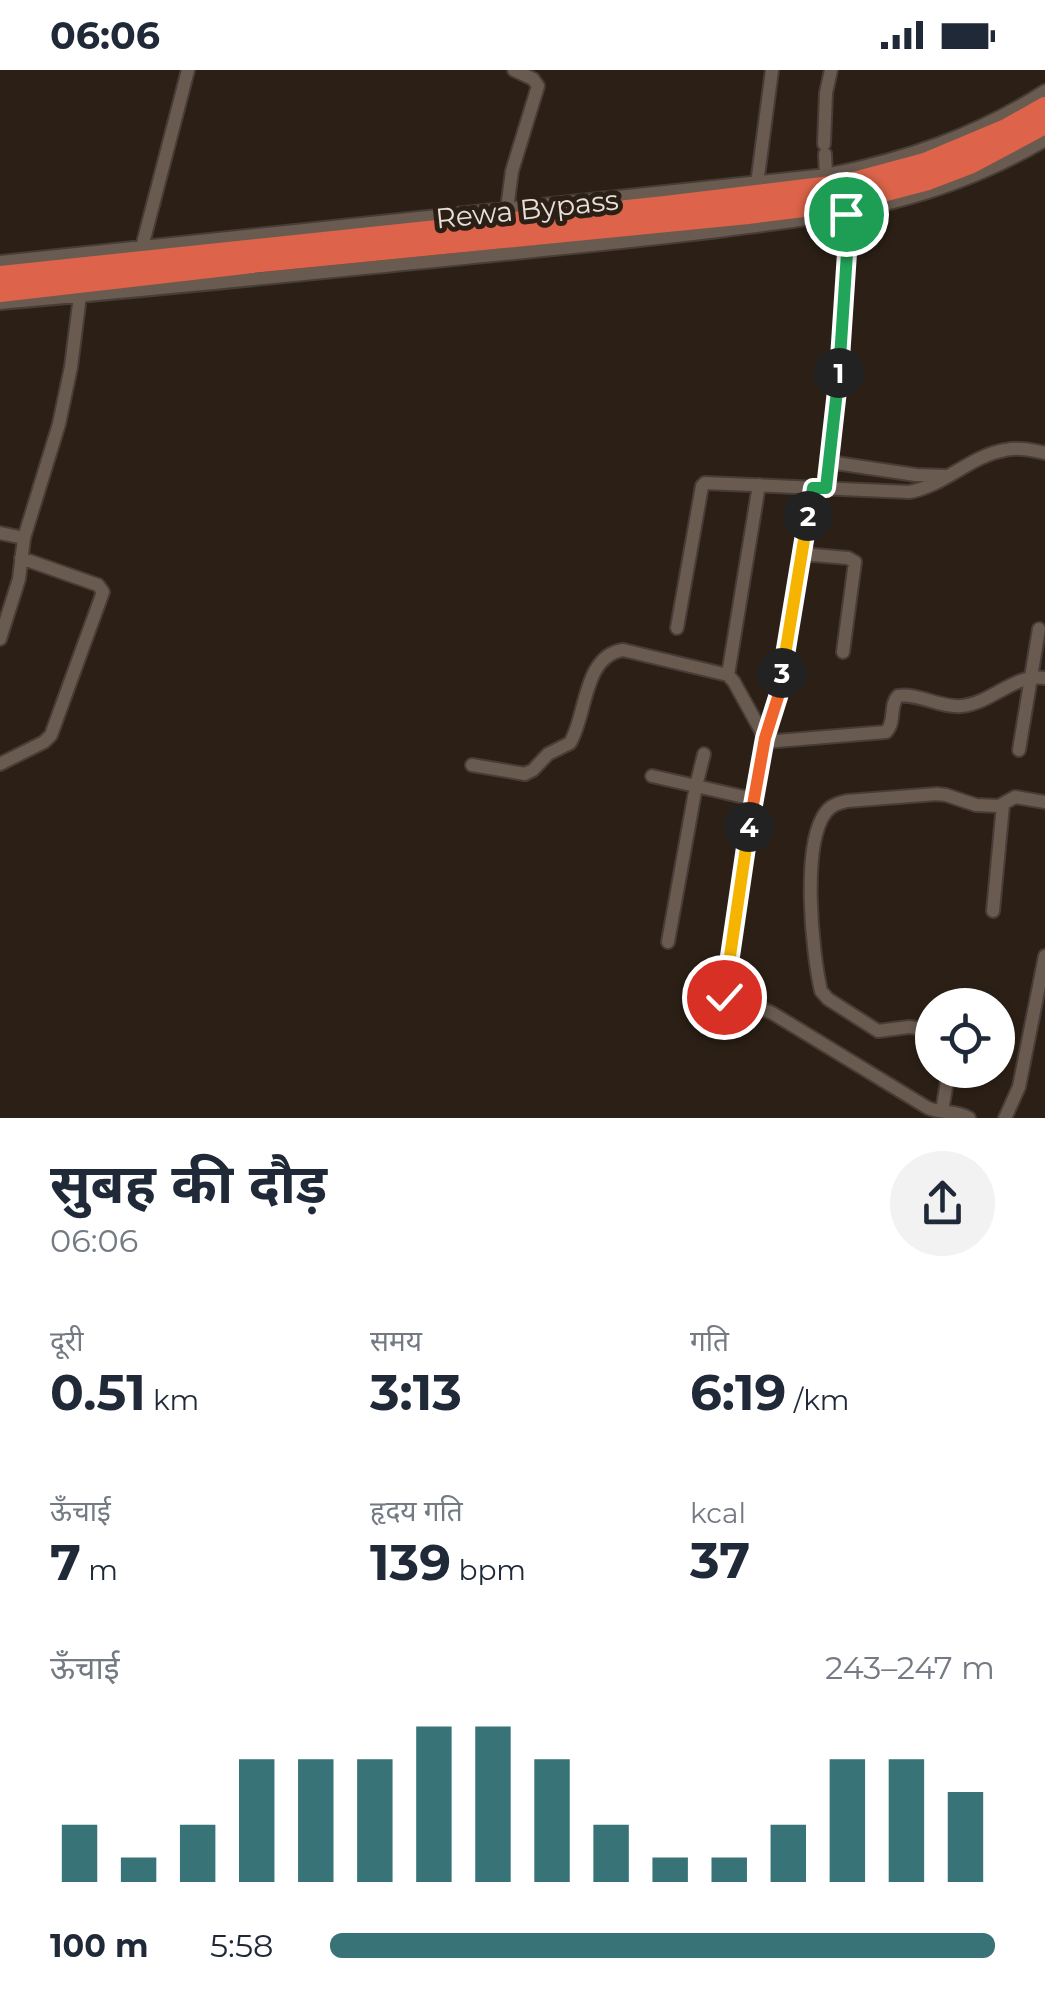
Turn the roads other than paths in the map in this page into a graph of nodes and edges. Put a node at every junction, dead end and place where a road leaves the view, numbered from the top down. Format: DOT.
graph roads {
  1 [pos="188,70"];
  2 [pos="514,70"];
  3 [pos="772,70"];
  4 [pos="831,70"];
  5 [pos="1045,92"];
  6 [pos="1045,107"];
  7 [pos="1045,124"];
  8 [pos="1045,140"];
  9 [pos="826,175"];
  10 [pos="758,184"];
  11 [pos="508,209"];
  12 [pos="846,214"];
  13 [pos="142,246"];
  14 [pos="0,262"];
  15 [pos="1,291"];
  16 [pos="80,296"];
  17 [pos="1045,452"];
  18 [pos="829,462"];
  19 [pos="949,476"];
  20 [pos="760,485"];
  21 [pos="819,488"];
  22 [pos="0,533"];
  23 [pos="24,538"];
  24 [pos="802,554"];
  25 [pos="21,558"];
  26 [pos="677,628"];
  27 [pos="1038,628"];
  28 [pos="0,640"];
  29 [pos="843,652"];
  30 [pos="728,675"];
  31 [pos="1038,677"];
  32 [pos="765,740"];
  33 [pos="1019,750"];
  34 [pos="704,754"];
  35 [pos="0,764"];
  36 [pos="472,765"];
  37 [pos="652,776"];
  38 [pos="696,786"];
  39 [pos="753,799"];
  40 [pos="1045,802"];
  41 [pos="1003,804"];
  42 [pos="993,911"];
  43 [pos="668,942"];
  44 [pos="1045,956"];
  45 [pos="915,1028"];
  46 [pos="946,1088"];
  47 [pos="942,1112"];
  48 [pos="970,1118"];
  49 [pos="1006,1118"];
  1 -- 13 [label="street"];
  2 -- 11 [label="street"];
  3 -- 10 [label="street"];
  4 -- 9 [label="street"];
  5 -- 9 [label="street"];
  6 -- 15 [label="highway, Rewa Bypass"];
  7 -- 15 [label="highway, Rewa Bypass"];
  8 -- 12 [label="street"];
  9 -- 10 [label="street"];
  10 -- 11 [label="street"];
  11 -- 13 [label="street"];
  12 -- 16 [label="street"];
  12 -- 18 [label="street"];
  13 -- 14 [label="street"];
  15 -- 16 [label="street"];
  16 -- 23 [label="street"];
  17 -- 19 [label="street"];
  18 -- 19 [label="street"];
  18 -- 21 [label="street"];
  19 -- 21 [label="street"];
  20 -- 21 [label="street"];
  20 -- 26 [label="street"];
  20 -- 30 [label="street"];
  21 -- 24 [label="street"];
  22 -- 23 [label="street"];
  23 -- 25 [label="street"];
  24 -- 29 [label="street"];
  24 -- 32 [label="street"];
  25 -- 28 [label="street"];
  25 -- 35 [label="street"];
  27 -- 31 [label="street"];
  30 -- 32 [label="street"];
  30 -- 36 [label="street"];
  31 -- 32 [label="street"];
  31 -- 33 [label="street"];
  32 -- 39 [label="street"];
  34 -- 38 [label="street"];
  37 -- 38 [label="street"];
  38 -- 39 [label="street"];
  38 -- 43 [label="street"];
  39 -- 47 [label="street"];
  40 -- 41 [label="street"];
  41 -- 42 [label="street"];
  41 -- 45 [label="street"];
  44 -- 49 [label="street"];
  46 -- 47 [label="street"];
  47 -- 48 [label="street"];
}
